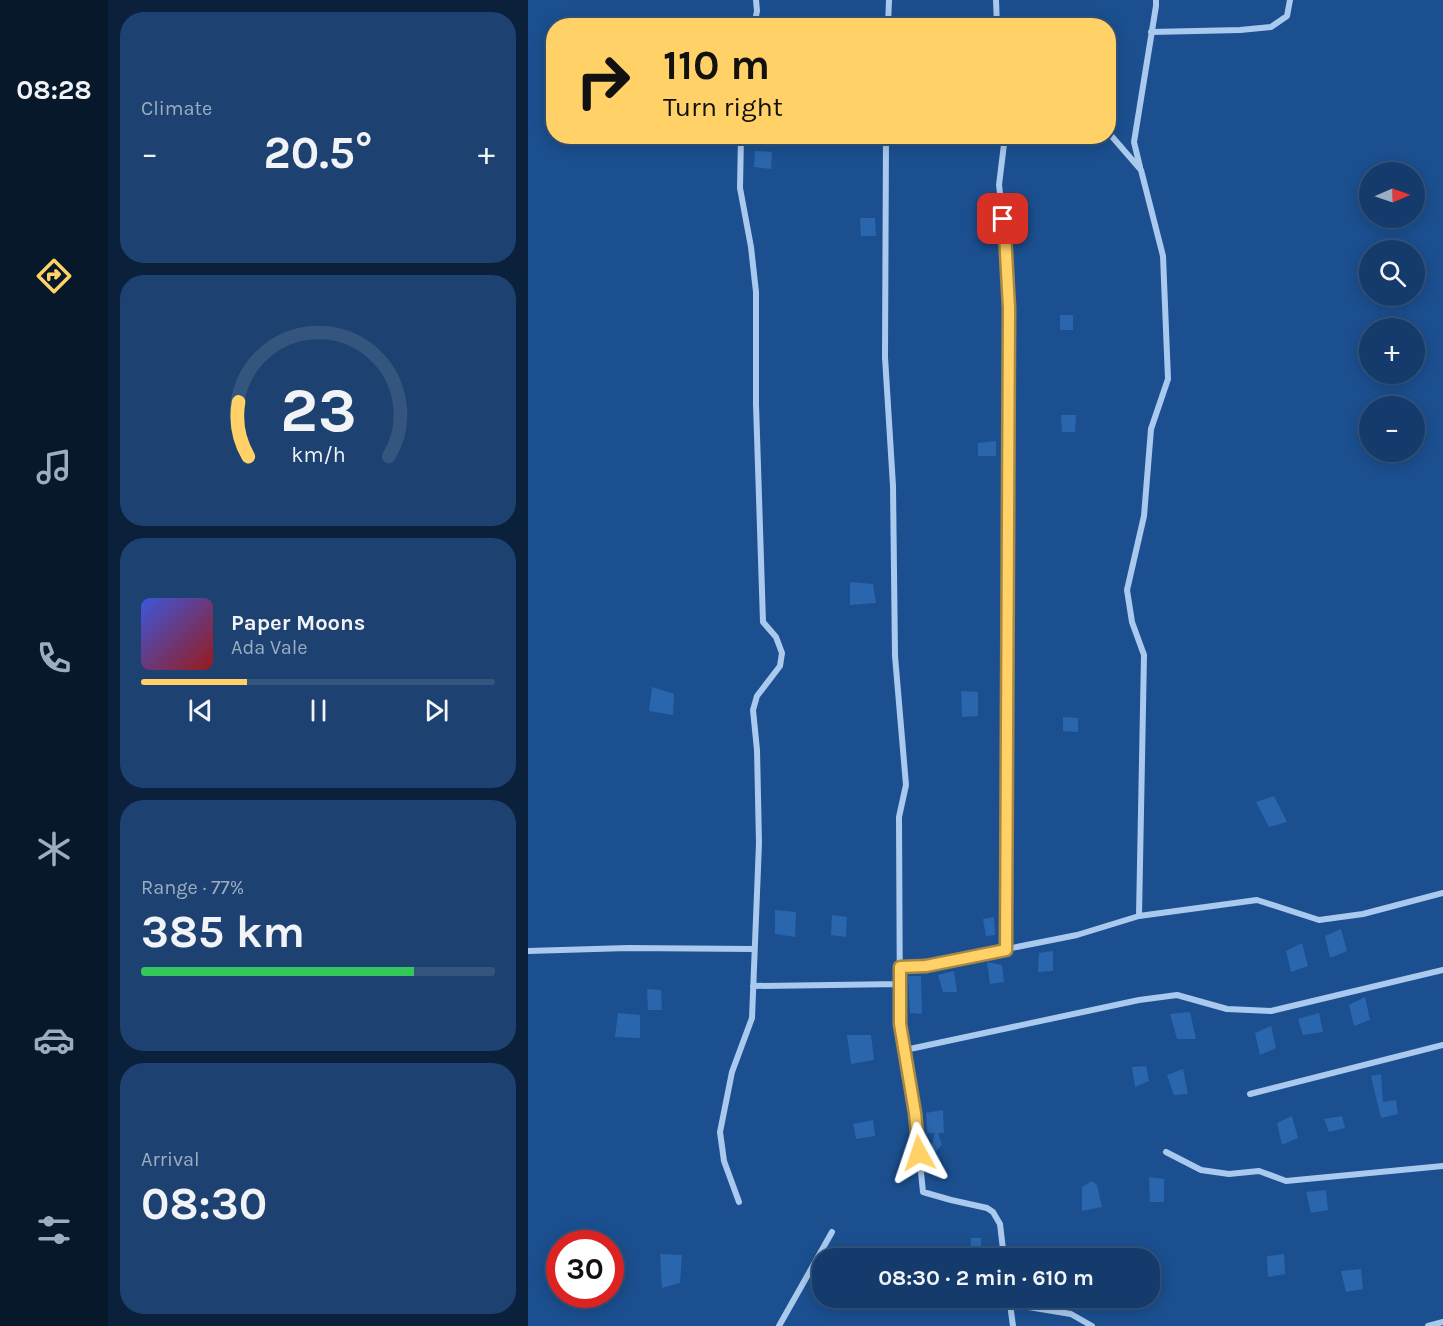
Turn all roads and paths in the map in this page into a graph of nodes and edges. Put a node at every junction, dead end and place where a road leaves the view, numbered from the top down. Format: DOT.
graph roads {
  1 [pos="756,0"];
  2 [pos="889,0"];
  3 [pos="996,0"];
  4 [pos="1156,0"];
  5 [pos="1290,0"];
  6 [pos="756,18"];
  7 [pos="888,18"];
  8 [pos="997,18"];
  9 [pos="1151,32"];
  10 [pos="1116,141"];
  11 [pos="741,144"];
  12 [pos="886,144"];
  13 [pos="1004,144"];
  14 [pos="1141,170"];
  15 [pos="1443,893"];
  16 [pos="1139,916"];
  17 [pos="754,949"];
  18 [pos="1006,950"];
  19 [pos="528,951"];
  20 [pos="900,967"];
  21 [pos="1443,969"];
  22 [pos="900,984"];
  23 [pos="753,986"];
  24 [pos="1443,1046"];
  25 [pos="904,1050"];
  26 [pos="1250,1094"];
  27 [pos="1166,1152"];
  28 [pos="1443,1166"];
  29 [pos="739,1202"];
  30 [pos="832,1232"];
  31 [pos="1003,1248"];
  32 [pos="1010,1308"];
  33 [pos="1042,1308"];
  34 [pos="1443,1322"];
  35 [pos="779,1326"];
  36 [pos="1013,1326"];
  37 [pos="1092,1326"];
  38 [pos="1428,1326"];
  1 -- 6 [label="street"];
  2 -- 7 [label="street"];
  3 -- 8 [label="street"];
  4 -- 9 [label="street"];
  5 -- 9 [label="street"];
  9 -- 14 [label="street"];
  10 -- 14 [label="street"];
  11 -- 17 [label="street"];
  12 -- 20 [label="street"];
  13 -- 18 [label="street"];
  14 -- 16 [label="street"];
  15 -- 16 [label="street"];
  16 -- 18 [label="street"];
  17 -- 19 [label="street"];
  17 -- 23 [label="street"];
  18 -- 20 [label="street"];
  20 -- 22 [label="street"];
  21 -- 25 [label="street"];
  22 -- 23 [label="street"];
  22 -- 25 [label="street"];
  23 -- 29 [label="street"];
  24 -- 26 [label="street"];
  25 -- 31 [label="street"];
  27 -- 28 [label="street"];
  30 -- 35 [label="street"];
  32 -- 36 [label="street"];
  33 -- 37 [label="street"];
  34 -- 38 [label="street"];
}
